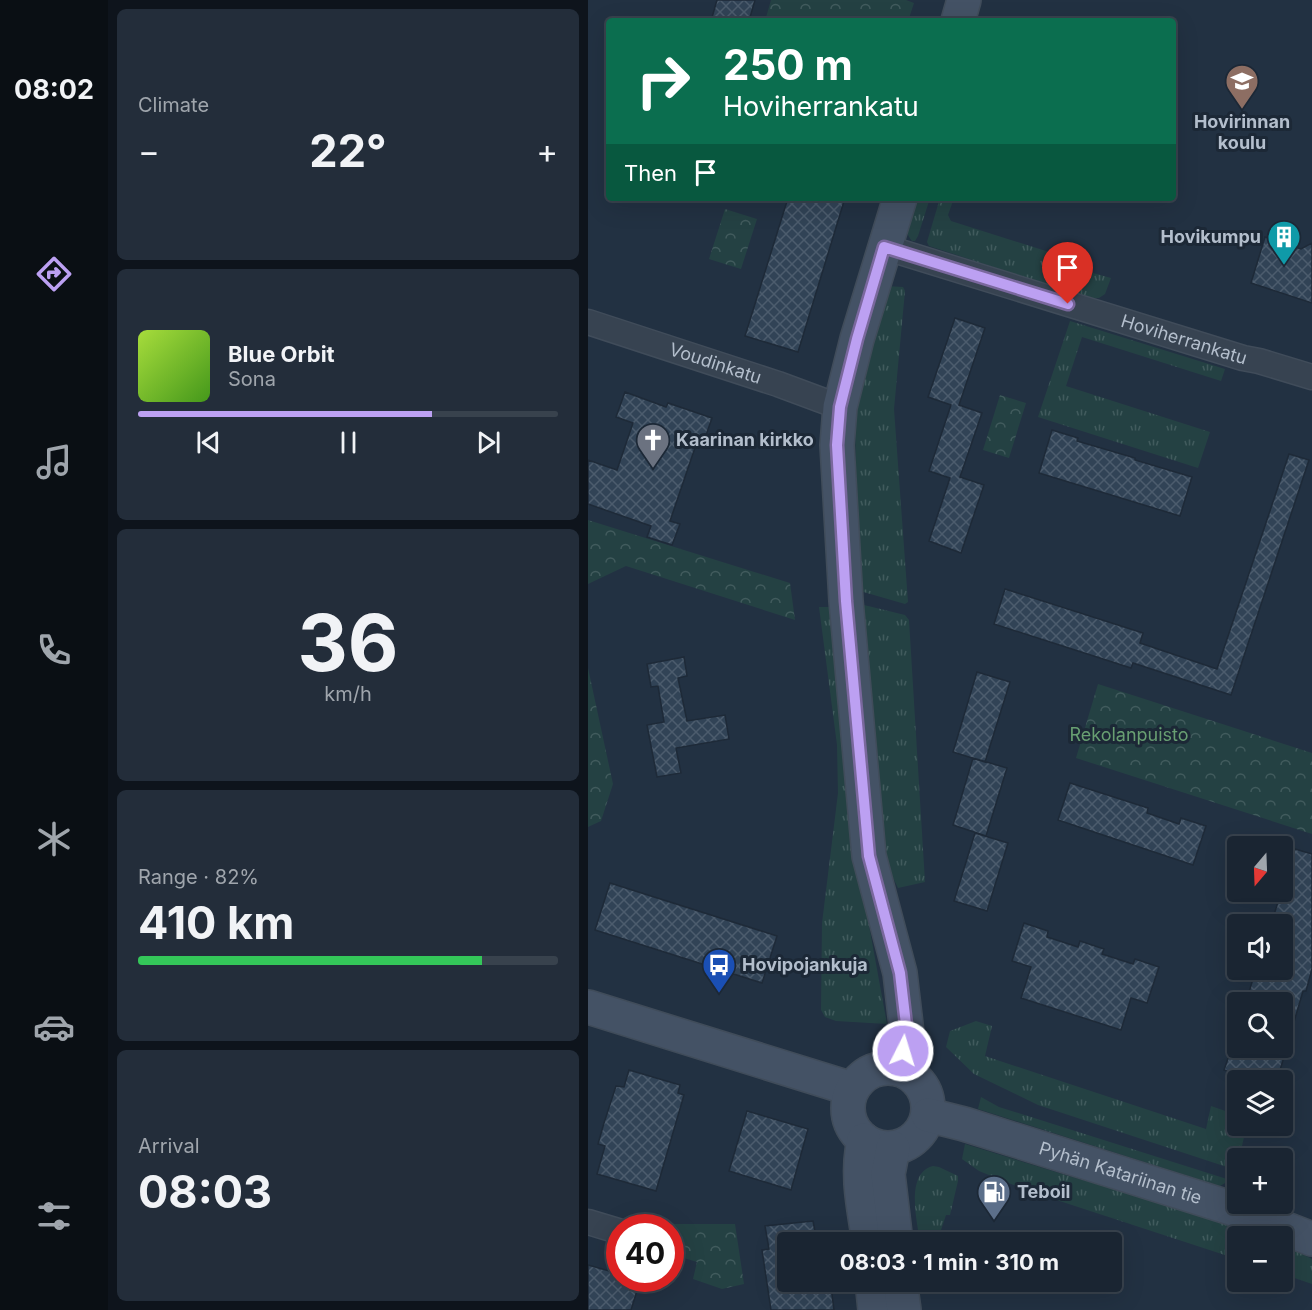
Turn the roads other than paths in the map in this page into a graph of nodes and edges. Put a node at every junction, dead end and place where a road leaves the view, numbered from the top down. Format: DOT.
graph roads {
  1 [pos="964,0"];
  2 [pos="959,18"];
  3 [pos="899,201"];
  4 [pos="884,247"];
  5 [pos="588,322"];
  6 [pos="1312,377"];
  7 [pos="840,407"];
  8 [pos="588,1007"];
  9 [pos="899,1069"];
  10 [pos="852,1089"];
  11 [pos="928,1115"];
  12 [pos="879,1144"];
  13 [pos="588,1222"];
  14 [pos="606,1227"];
  15 [pos="867,1232"];
  16 [pos="895,1232"];
  17 [pos="1312,1239"];
  18 [pos="873,1292"];
  19 [pos="902,1292"];
  20 [pos="875,1310"];
  21 [pos="904,1310"];
  1 -- 2 [label="street"];
  3 -- 4 [label="street"];
  4 -- 6 [label="street, Hoviherrankatu"];
  4 -- 7 [label="street"];
  5 -- 7 [label="street, Voudinkatu"];
  7 -- 9 [label="street"];
  8 -- 10 [label="street"];
  9 -- 10 [label="street"];
  9 -- 11 [label="street"];
  10 -- 12 [label="street"];
  11 -- 12 [label="street"];
  11 -- 17 [label="street, Pyhän Katariinan tie"];
  12 -- 15 [label="street"];
  12 -- 16 [label="street"];
  13 -- 14 [label="street"];
  18 -- 20 [label="street"];
  19 -- 21 [label="street"];
}
